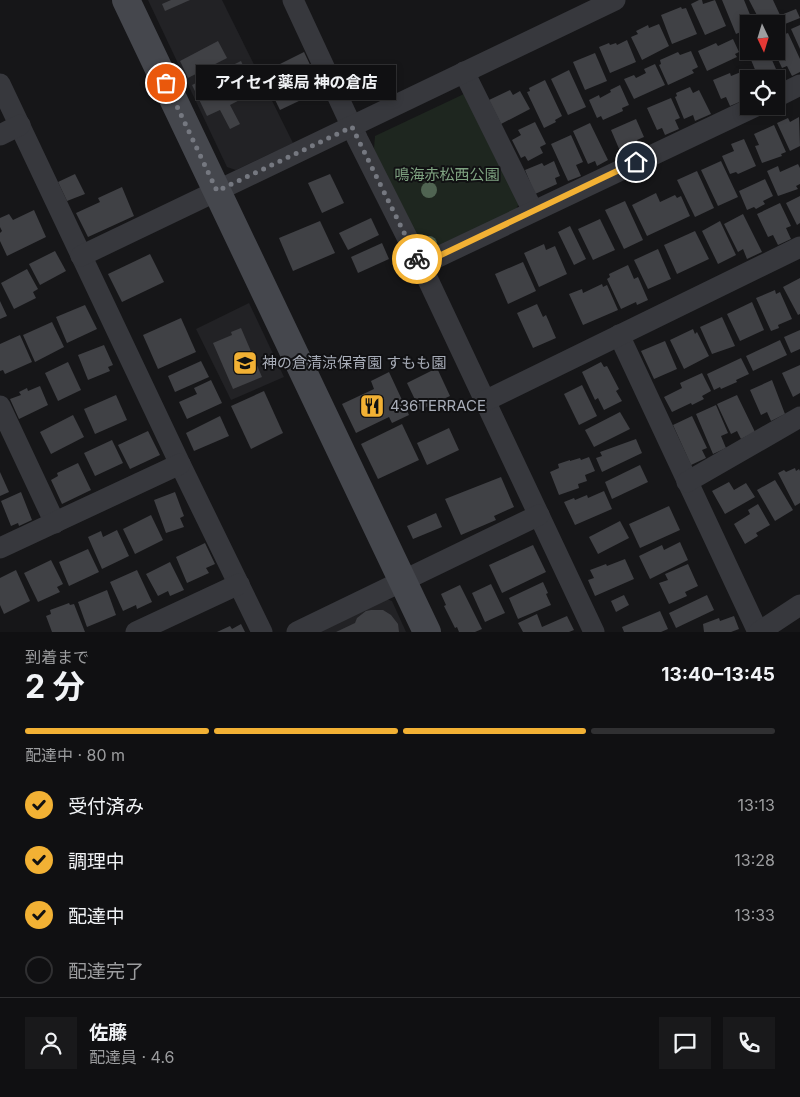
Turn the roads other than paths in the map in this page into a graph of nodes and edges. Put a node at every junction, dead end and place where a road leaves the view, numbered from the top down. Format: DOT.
graph roads {
  1 [pos="126,0"];
  2 [pos="293,0"];
  3 [pos="615,0"];
  4 [pos="464,72"];
  5 [pos="0,84"];
  6 [pos="800,86"];
  7 [pos="785,93"];
  8 [pos="740,114"];
  9 [pos="20,126"];
  10 [pos="352,127"];
  11 [pos="0,135"];
  12 [pos="217,191"];
  13 [pos="534,211"];
  14 [pos="800,247"];
  15 [pos="80,256"];
  16 [pos="420,265"];
  17 [pos="619,335"];
  18 [pos="485,400"];
  19 [pos="0,406"];
  20 [pos="800,417"];
  21 [pos="180,464"];
  22 [pos="687,482"];
  23 [pos="539,515"];
  24 [pos="55,523"];
  25 [pos="0,548"];
  26 [pos="403,580"];
  27 [pos="239,584"];
  28 [pos="800,605"];
  29 [pos="136,632"];
  30 [pos="262,632"];
  31 [pos="297,632"];
  32 [pos="427,632"];
  33 [pos="594,632"];
  34 [pos="759,632"];
  1 -- 12 [label="street"];
  2 -- 10 [label="street"];
  3 -- 4 [label="street"];
  4 -- 10 [label="street"];
  4 -- 13 [label="street"];
  5 -- 9 [label="street"];
  6 -- 7 [label="street"];
  8 -- 13 [label="street"];
  9 -- 11 [label="street"];
  9 -- 15 [label="street"];
  10 -- 12 [label="street"];
  10 -- 16 [label="street"];
  12 -- 15 [label="street"];
  12 -- 26 [label="street"];
  13 -- 16 [label="street"];
  14 -- 17 [label="street"];
  15 -- 21 [label="street"];
  16 -- 18 [label="street"];
  17 -- 18 [label="street"];
  17 -- 22 [label="street"];
  18 -- 23 [label="street"];
  19 -- 24 [label="street"];
  20 -- 22 [label="street"];
  21 -- 24 [label="street"];
  21 -- 27 [label="street"];
  22 -- 34 [label="street"];
  23 -- 26 [label="street"];
  23 -- 33 [label="street"];
  24 -- 25 [label="street"];
  26 -- 31 [label="street"];
  26 -- 32 [label="street"];
  27 -- 29 [label="street"];
  27 -- 30 [label="street"];
  28 -- 34 [label="street"];
}
